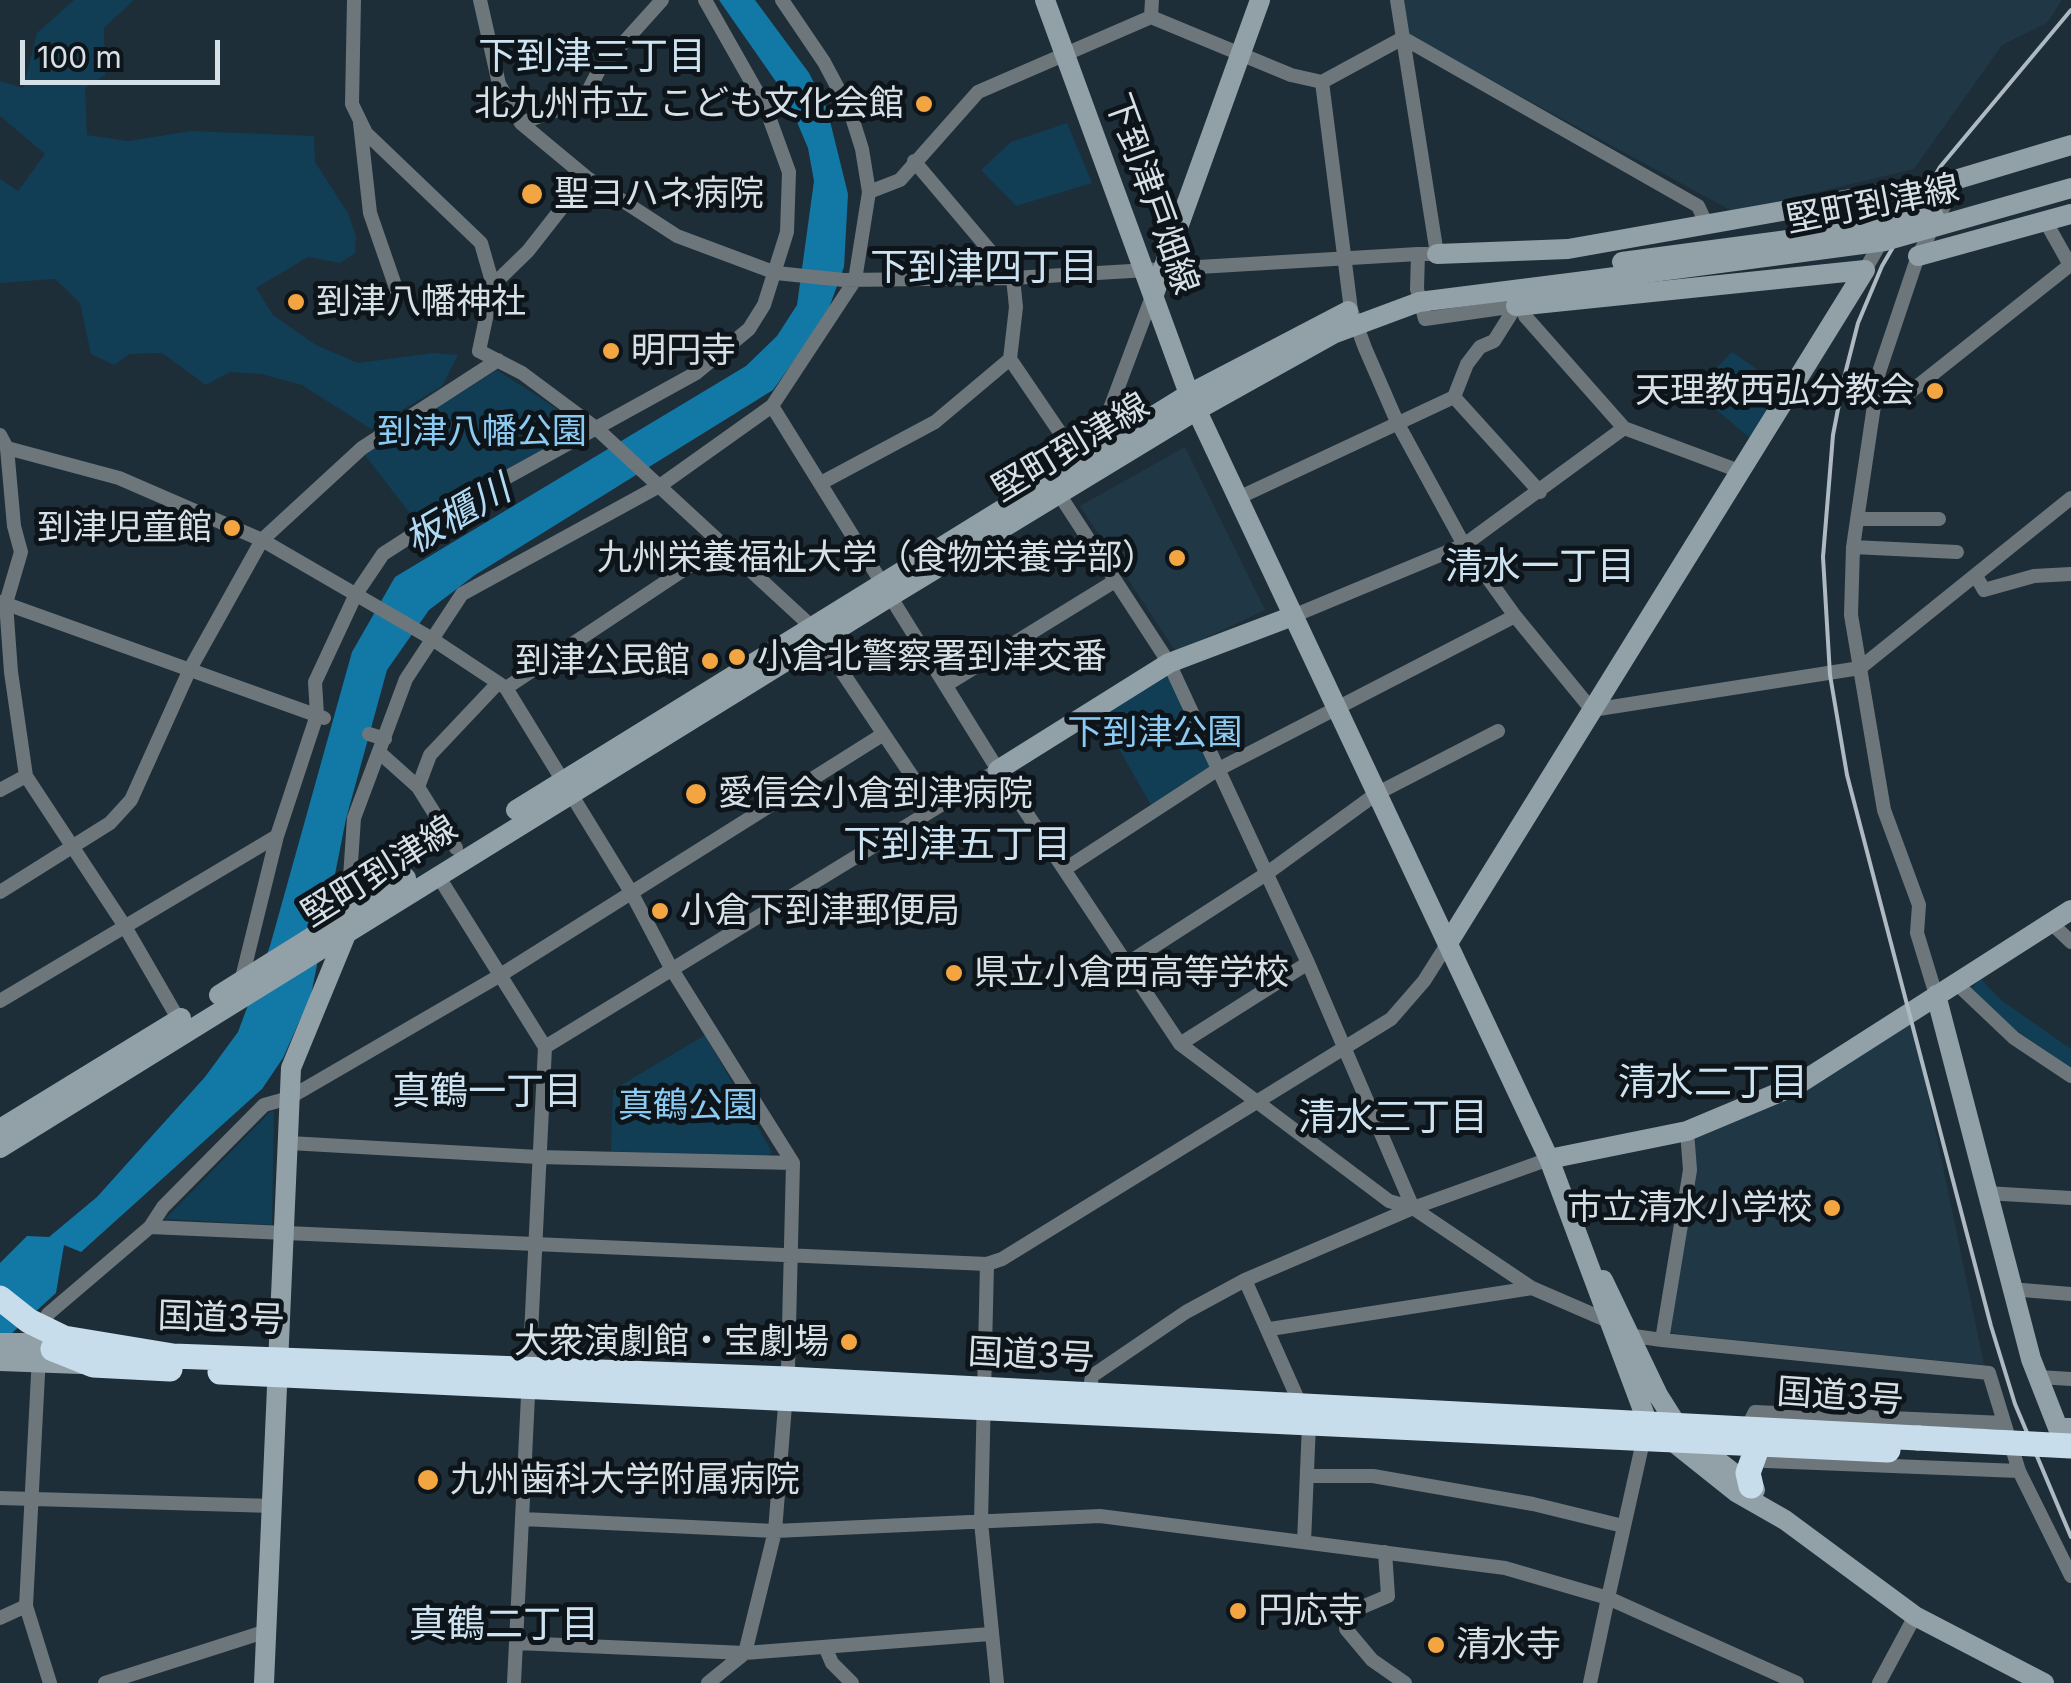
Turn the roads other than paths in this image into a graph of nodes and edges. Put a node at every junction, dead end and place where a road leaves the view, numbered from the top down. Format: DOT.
graph roads {
  1 [pos="354,0"];
  2 [pos="480,0"];
  3 [pos="662,0"];
  4 [pos="705,0"];
  5 [pos="782,0"];
  6 [pos="1046,0"];
  7 [pos="1152,0"];
  8 [pos="1260,0"];
  9 [pos="1397,0"];
  10 [pos="1151,17"];
  11 [pos="1403,38"];
  12 [pos="1065,53"];
  13 [pos="1242,54"];
  14 [pos="1322,82"];
  15 [pos="360,122"];
  16 [pos="521,123"];
  17 [pos="2071,145"];
  18 [pos="914,162"];
  19 [pos="2071,175"];
  20 [pos="586,176"];
  21 [pos="1958,179"];
  22 [pos="1912,188"];
  23 [pos="2071,188"];
  24 [pos="870,192"];
  25 [pos="2071,214"];
  26 [pos="2047,224"];
  27 [pos="1707,226"];
  28 [pos="1427,254"];
  29 [pos="1918,256"];
  30 [pos="1346,258"];
  31 [pos="1153,267"];
  32 [pos="1865,270"];
  33 [pos="783,273"];
  34 [pos="1585,274"];
  35 [pos="1013,278"];
  36 [pos="850,280"];
  37 [pos="493,285"];
  38 [pos="397,291"];
  39 [pos="1154,294"];
  40 [pos="1418,296"];
  41 [pos="1519,306"];
  42 [pos="1353,317"];
  43 [pos="1010,359"];
  44 [pos="498,360"];
  45 [pos="1454,397"];
  46 [pos="1900,400"];
  47 [pos="1193,402"];
  48 [pos="772,406"];
  49 [pos="1398,424"];
  50 [pos="1624,428"];
  51 [pos="601,432"];
  52 [pos="2,438"];
  53 [pos="1110,443"];
  54 [pos="1080,462"];
  55 [pos="1742,472"];
  56 [pos="656,482"];
  57 [pos="820,484"];
  58 [pos="1540,492"];
  59 [pos="1059,494"];
  60 [pos="1238,498"];
  61 [pos="2071,498"];
  62 [pos="1857,519"];
  63 [pos="1940,520"];
  64 [pos="262,540"];
  65 [pos="721,545"];
  66 [pos="1464,545"];
  67 [pos="1853,547"];
  68 [pos="1957,552"];
  69 [pos="2071,574"];
  70 [pos="1976,576"];
  71 [pos="1115,581"];
  72 [pos="886,589"];
  73 [pos="356,594"];
  74 [pos="3,602"];
  75 [pos="1293,616"];
  76 [pos="1515,616"];
  77 [pos="817,633"];
  78 [pos="429,637"];
  79 [pos="1169,663"];
  80 [pos="1860,668"];
  81 [pos="190,669"];
  82 [pos="502,686"];
  83 [pos="946,686"];
  84 [pos="1336,710"];
  85 [pos="1592,710"];
  86 [pos="321,717"];
  87 [pos="1498,731"];
  88 [pos="369,734"];
  89 [pos="882,735"];
  90 [pos="383,746"];
  91 [pos="998,770"];
  92 [pos="1217,770"];
  93 [pos="26,776"];
  94 [pos="418,786"];
  95 [pos="567,786"];
  96 [pos="0,790"];
  97 [pos="1376,794"];
  98 [pos="934,809"];
  99 [pos="277,836"];
  100 [pos="74,848"];
  101 [pos="456,848"];
  102 [pos="1064,868"];
  103 [pos="437,874"];
  104 [pos="1266,874"];
  105 [pos="0,892"];
  106 [pos="631,892"];
  107 [pos="2071,910"];
  108 [pos="2050,922"];
  109 [pos="124,925"];
  110 [pos="340,927"];
  111 [pos="2071,942"];
  112 [pos="1448,943"];
  113 [pos="1308,963"];
  114 [pos="1125,965"];
  115 [pos="671,968"];
  116 [pos="499,976"];
  117 [pos="246,982"];
  118 [pos="1956,983"];
  119 [pos="1936,995"];
  120 [pos="0,1001"];
  121 [pos="182,1026"];
  122 [pos="1180,1044"];
  123 [pos="1344,1044"];
  124 [pos="545,1047"];
  125 [pos="2071,1076"];
  126 [pos="289,1098"];
  127 [pos="1252,1102"];
  128 [pos="0,1129"];
  129 [pos="1688,1131"];
  130 [pos="289,1143"];
  131 [pos="0,1148"];
  132 [pos="538,1157"];
  133 [pos="1549,1159"];
  134 [pos="793,1163"];
  135 [pos="1986,1194"];
  136 [pos="2071,1198"];
  137 [pos="1413,1208"];
  138 [pos="150,1227"];
  139 [pos="283,1230"];
  140 [pos="534,1242"];
  141 [pos="791,1255"];
  142 [pos="986,1264"];
  143 [pos="1245,1280"];
  144 [pos="1532,1288"];
  145 [pos="2010,1290"];
  146 [pos="2071,1294"];
  147 [pos="0,1298"];
  148 [pos="1621,1325"];
  149 [pos="1270,1329"];
  150 [pos="1662,1340"];
  151 [pos="17,1343"];
  152 [pos="279,1366"];
  153 [pos="528,1377"];
  154 [pos="2039,1377"];
  155 [pos="2071,1378"];
  156 [pos="786,1389"];
  157 [pos="1089,1394"];
  158 [pos="1634,1394"];
  159 [pos="983,1399"];
  160 [pos="1305,1414"];
  161 [pos="2004,1423"];
  162 [pos="1644,1430"];
  163 [pos="1753,1436"];
  164 [pos="1693,1442"];
  165 [pos="2068,1443"];
  166 [pos="2019,1471"];
  167 [pos="1308,1476"];
  168 [pos="1751,1486"];
  169 [pos="30,1497"];
  170 [pos="0,1498"];
  171 [pos="273,1506"];
  172 [pos="523,1520"];
  173 [pos="1785,1520"];
  174 [pos="981,1522"];
  175 [pos="1623,1526"];
  176 [pos="775,1530"];
  177 [pos="1304,1542"];
  178 [pos="1385,1552"];
  179 [pos="2071,1576"];
  180 [pos="1608,1598"];
  181 [pos="26,1606"];
  182 [pos="1915,1616"];
  183 [pos="0,1618"];
  184 [pos="267,1631"];
  185 [pos="990,1634"];
  186 [pos="517,1643"];
  187 [pos="826,1649"];
  188 [pos="745,1653"];
  189 [pos="50,1683"];
  190 [pos="105,1683"];
  191 [pos="264,1683"];
  192 [pos="514,1683"];
  193 [pos="708,1683"];
  194 [pos="852,1683"];
  195 [pos="996,1683"];
  196 [pos="1404,1683"];
  197 [pos="1590,1683"];
  198 [pos="1797,1683"];
  199 [pos="1878,1683"];
  200 [pos="2044,1683"];
  1 -- 15 [label="street"];
  2 -- 16 [label="street"];
  3 -- 16 [label="street"];
  4 -- 33 [label="street"];
  5 -- 24 [label="street"];
  6 -- 12 [label="street, 下到津戸畑線"];
  7 -- 10 [label="street"];
  8 -- 13 [label="street"];
  9 -- 11 [label="street"];
  10 -- 12 [label="street"];
  10 -- 13 [label="street"];
  11 -- 14 [label="street"];
  11 -- 27 [label="street"];
  11 -- 28 [label="street"];
  12 -- 18 [label="street"];
  12 -- 31 [label="street, 下到津戸畑線"];
  13 -- 14 [label="street"];
  13 -- 31 [label="street"];
  14 -- 30 [label="street"];
  15 -- 37 [label="street"];
  15 -- 38 [label="street"];
  16 -- 20 [label="street"];
  17 -- 21 [label="street"];
  18 -- 24 [label="street"];
  18 -- 35 [label="street"];
  19 -- 34 [label="street, 堅町到津線, bridge"];
  20 -- 33 [label="street"];
  20 -- 37 [label="street"];
  21 -- 29 [label="street"];
  22 -- 27 [label="street"];
  22 -- 32 [label="street"];
  23 -- 34 [label="street, 堅町到津線, bridge"];
  24 -- 36 [label="street"];
  25 -- 26 [label="street"];
  26 -- 29 [label="street"];
  26 -- 46 [label="street"];
  27 -- 28 [label="street"];
  28 -- 30 [label="street"];
  28 -- 40 [label="street"];
  29 -- 62 [label="street"];
  30 -- 31 [label="street"];
  30 -- 42 [label="street"];
  31 -- 35 [label="street"];
  31 -- 39 [label="street"];
  32 -- 41 [label="street"];
  32 -- 55 [label="street"];
  33 -- 36 [label="street"];
  33 -- 51 [label="street"];
  34 -- 40 [label="street, 堅町到津線"];
  35 -- 36 [label="street"];
  35 -- 43 [label="street"];
  36 -- 48 [label="street"];
  37 -- 44 [label="street"];
  39 -- 47 [label="street, 下到津戸畑線"];
  39 -- 53 [label="street"];
  40 -- 41 [label="street"];
  40 -- 42 [label="street, 堅町到津線"];
  41 -- 45 [label="street"];
  41 -- 50 [label="street"];
  42 -- 47 [label="street, 堅町到津線"];
  42 -- 49 [label="street"];
  43 -- 54 [label="street"];
  43 -- 57 [label="street"];
  44 -- 51 [label="street"];
  44 -- 64 [label="street"];
  45 -- 49 [label="street"];
  45 -- 58 [label="street"];
  47 -- 53 [label="street, 堅町到津線"];
  47 -- 59 [label="street, 堅町到津線"];
  47 -- 60 [label="street, 下到津戸畑線"];
  48 -- 56 [label="street"];
  48 -- 57 [label="street"];
  49 -- 60 [label="street"];
  49 -- 66 [label="street"];
  50 -- 55 [label="street"];
  50 -- 58 [label="street"];
  51 -- 56 [label="street"];
  51 -- 73 [label="street"];
  52 -- 64 [label="street"];
  52 -- 74 [label="street"];
  53 -- 54 [label="street, 堅町到津線"];
  54 -- 72 [label="street, 堅町到津線"];
  55 -- 85 [label="street"];
  56 -- 65 [label="street"];
  56 -- 78 [label="street"];
  57 -- 72 [label="street"];
  58 -- 66 [label="street"];
  59 -- 71 [label="street"];
  59 -- 72 [label="street, 堅町到津線"];
  60 -- 75 [label="street, 下到津戸畑線"];
  61 -- 70 [label="street"];
  62 -- 63 [label="street"];
  62 -- 67 [label="street"];
  64 -- 73 [label="street"];
  64 -- 81 [label="street"];
  65 -- 77 [label="street"];
  65 -- 82 [label="street"];
  66 -- 75 [label="street"];
  66 -- 76 [label="street"];
  67 -- 68 [label="street"];
  67 -- 80 [label="street"];
  69 -- 70 [label="street"];
  70 -- 80 [label="street"];
  71 -- 79 [label="street"];
  71 -- 83 [label="street"];
  72 -- 77 [label="street, 堅町到津線"];
  72 -- 83 [label="street"];
  73 -- 78 [label="street"];
  73 -- 86 [label="street"];
  74 -- 81 [label="street"];
  74 -- 93 [label="street"];
  75 -- 79 [label="street"];
  75 -- 84 [label="street, 下到津戸畑線"];
  76 -- 84 [label="street"];
  76 -- 85 [label="street"];
  77 -- 89 [label="street"];
  77 -- 95 [label="street, 堅町到津線"];
  78 -- 82 [label="street"];
  78 -- 90 [label="street"];
  79 -- 91 [label="street"];
  79 -- 92 [label="street"];
  80 -- 85 [label="street"];
  80 -- 119 [label="street"];
  81 -- 86 [label="street"];
  81 -- 100 [label="street"];
  82 -- 94 [label="street"];
  82 -- 95 [label="street"];
  83 -- 91 [label="street"];
  84 -- 92 [label="street"];
  84 -- 97 [label="street, 下到津戸畑線"];
  85 -- 112 [label="street"];
  86 -- 99 [label="street"];
  87 -- 97 [label="street"];
  88 -- 90 [label="street"];
  89 -- 98 [label="street"];
  89 -- 106 [label="street"];
  90 -- 94 [label="street"];
  90 -- 110 [label="street"];
  91 -- 98 [label="street"];
  91 -- 102 [label="street"];
  92 -- 102 [label="street"];
  92 -- 104 [label="street"];
  93 -- 96 [label="street"];
  93 -- 100 [label="street"];
  94 -- 101 [label="street"];
  95 -- 101 [label="street, 堅町到津線"];
  95 -- 103 [label="street, 堅町到津線"];
  95 -- 106 [label="street"];
  97 -- 104 [label="street"];
  97 -- 112 [label="street, 下到津戸畑線"];
  98 -- 115 [label="street"];
  99 -- 109 [label="street"];
  99 -- 117 [label="street"];
  100 -- 105 [label="street"];
  100 -- 109 [label="street"];
  101 -- 110 [label="street, 堅町到津線"];
  102 -- 114 [label="street"];
  103 -- 110 [label="street, 堅町到津線"];
  103 -- 116 [label="street"];
  104 -- 113 [label="street"];
  104 -- 114 [label="street"];
  106 -- 115 [label="street"];
  106 -- 116 [label="street"];
  107 -- 108 [label="street"];
  108 -- 111 [label="street"];
  108 -- 118 [label="street"];
  109 -- 120 [label="street"];
  109 -- 121 [label="street"];
  110 -- 117 [label="street, 堅町到津線"];
  110 -- 126 [label="street"];
  112 -- 123 [label="street"];
  112 -- 133 [label="street, 下到津戸畑線"];
  113 -- 122 [label="street"];
  113 -- 123 [label="street"];
  114 -- 122 [label="street"];
  115 -- 124 [label="street"];
  115 -- 134 [label="street"];
  116 -- 124 [label="street"];
  116 -- 126 [label="street"];
  117 -- 121 [label="street, 堅町到津線"];
  118 -- 119 [label="street"];
  118 -- 125 [label="street"];
  119 -- 129 [label="street"];
  119 -- 135 [label="street"];
  121 -- 128 [label="street, 堅町到津線"];
  121 -- 131 [label="street, 堅町到津線"];
  122 -- 127 [label="street"];
  123 -- 127 [label="street"];
  123 -- 137 [label="street"];
  124 -- 132 [label="street"];
  126 -- 130 [label="street"];
  126 -- 138 [label="street"];
  127 -- 137 [label="street"];
  127 -- 142 [label="street"];
  129 -- 133 [label="street"];
  129 -- 150 [label="street"];
  130 -- 132 [label="street"];
  130 -- 139 [label="street"];
  132 -- 134 [label="street"];
  132 -- 140 [label="street"];
  133 -- 137 [label="street"];
  133 -- 148 [label="street, 下到津戸畑線"];
  134 -- 141 [label="street"];
  135 -- 136 [label="street"];
  135 -- 145 [label="street"];
  137 -- 143 [label="street"];
  137 -- 144 [label="street"];
  138 -- 139 [label="street"];
  138 -- 151 [label="street"];
  139 -- 140 [label="street"];
  139 -- 152 [label="street"];
  140 -- 141 [label="street"];
  140 -- 153 [label="street"];
  141 -- 142 [label="street"];
  141 -- 156 [label="street"];
  142 -- 159 [label="street"];
  143 -- 149 [label="street"];
  143 -- 157 [label="street"];
  144 -- 148 [label="street"];
  144 -- 149 [label="street"];
  145 -- 146 [label="street"];
  145 -- 154 [label="street"];
  147 -- 151 [label="highway, 国道3号"];
  148 -- 150 [label="street"];
  148 -- 158 [label="street"];
  148 -- 162 [label="street"];
  149 -- 160 [label="street"];
  150 -- 161 [label="street"];
  151 -- 152 [label="highway, 国道3号"];
  151 -- 169 [label="street"];
  152 -- 153 [label="highway, 国道3号"];
  152 -- 171 [label="street"];
  153 -- 156 [label="highway, 国道3号"];
  153 -- 172 [label="street"];
  154 -- 155 [label="street"];
  154 -- 165 [label="street"];
  156 -- 159 [label="highway, 国道3号"];
  156 -- 176 [label="street"];
  157 -- 159 [label="highway, 国道3号"];
  157 -- 160 [label="highway, 国道3号"];
  158 -- 162 [label="street"];
  158 -- 162 [label="street"];
  159 -- 160 [label="highway, 国道3号"];
  159 -- 174 [label="street"];
  160 -- 162 [label="highway, 国道3号"];
  160 -- 167 [label="street"];
  161 -- 163 [label="street"];
  161 -- 166 [label="street"];
  162 -- 163 [label="highway, 国道3号"];
  162 -- 164 [label="highway, 国道3号"];
  162 -- 173 [label="street"];
  162 -- 175 [label="street"];
  163 -- 164 [label="highway, 国道3号"];
  163 -- 165 [label="highway, 国道3号"];
  163 -- 166 [label="street"];
  163 -- 168 [label="highway"];
  164 -- 168 [label="street"];
  166 -- 179 [label="street"];
  167 -- 175 [label="street"];
  167 -- 177 [label="street"];
  168 -- 173 [label="street"];
  169 -- 170 [label="street"];
  169 -- 171 [label="street"];
  169 -- 181 [label="street"];
  171 -- 184 [label="street"];
  172 -- 176 [label="street"];
  172 -- 186 [label="street"];
  173 -- 182 [label="street"];
  174 -- 176 [label="street"];
  174 -- 177 [label="street"];
  174 -- 185 [label="street"];
  175 -- 180 [label="street"];
  176 -- 188 [label="street"];
  177 -- 178 [label="street"];
  178 -- 180 [label="street"];
  178 -- 196 [label="street"];
  180 -- 197 [label="street"];
  180 -- 198 [label="street"];
  181 -- 183 [label="street"];
  181 -- 189 [label="street"];
  182 -- 199 [label="street"];
  182 -- 200 [label="street"];
  184 -- 190 [label="street"];
  184 -- 191 [label="street"];
  185 -- 187 [label="street"];
  185 -- 195 [label="street"];
  186 -- 188 [label="street"];
  186 -- 192 [label="street"];
  187 -- 188 [label="street"];
  187 -- 194 [label="street"];
  188 -- 193 [label="street"];
}
